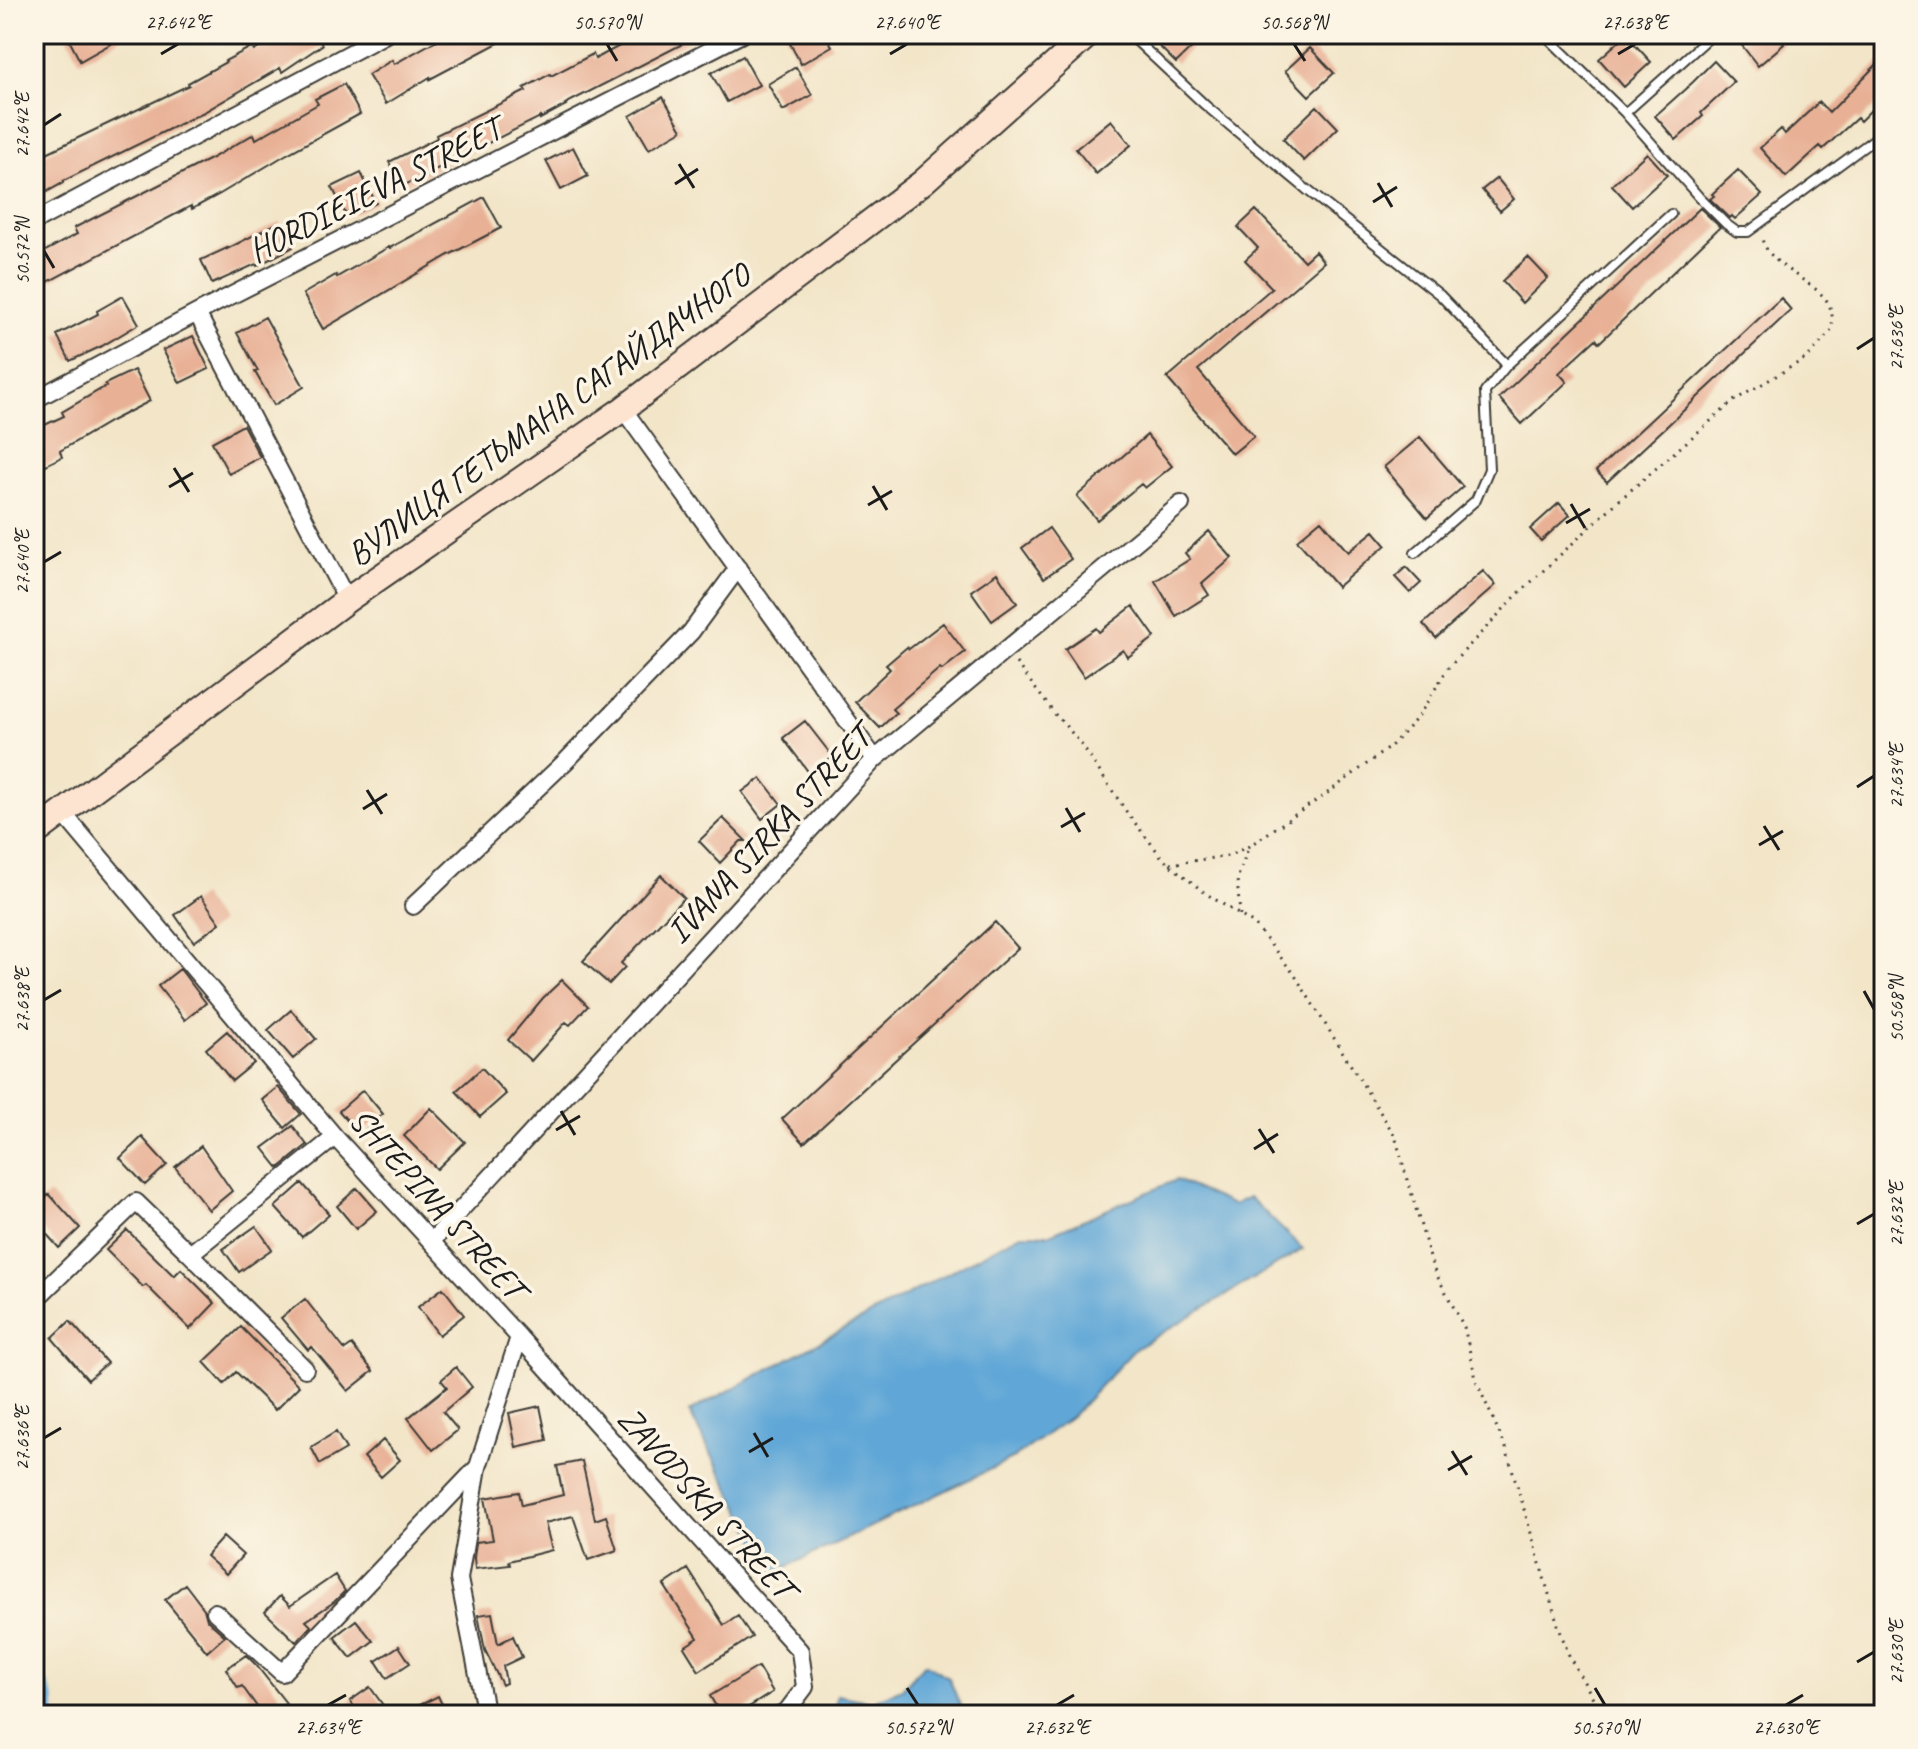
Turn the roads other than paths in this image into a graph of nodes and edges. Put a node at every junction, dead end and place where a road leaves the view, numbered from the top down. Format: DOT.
graph roads {
  1 [pos="386,34"];
  2 [pos="742,34"];
  3 [pos="1089,34"];
  4 [pos="1129,34"];
  5 [pos="1544,34"];
  6 [pos="1713,34"];
  7 [pos="1625,113"];
  8 [pos="1884,132"];
  9 [pos="1671,214"];
  10 [pos="34,222"];
  11 [pos="197,313"];
  12 [pos="1507,365"];
  13 [pos="34,400"];
  14 [pos="623,409"];
  15 [pos="1181,504"];
  16 [pos="1415,553"];
  17 [pos="738,568"];
  18 [pos="347,600"];
  19 [pos="875,759"];
  20 [pos="62,812"];
  21 [pos="34,834"];
  22 [pos="413,906"];
  23 [pos="335,1137"];
  24 [pos="432,1241"];
  25 [pos="190,1254"];
  26 [pos="34,1301"];
  27 [pos="519,1337"];
  28 [pos="305,1369"];
  29 [pos="478,1467"];
  30 [pos="215,1612"];
  31 [pos="486,1715"];
  32 [pos="779,1715"];
  1 -- 10 [label="street"];
  2 -- 11 [label="street, HORDIEIEVA STREET"];
  3 -- 14 [label="main road, ВУЛИЦЯ ГЕТЬМАНА САГАЙДАЧНОГО"];
  4 -- 12 [label="lane"];
  5 -- 7 [label="lane"];
  6 -- 7 [label="lane"];
  7 -- 8 [label="lane"];
  9 -- 12 [label="lane"];
  11 -- 13 [label="street, HORDIEIEVA STREET"];
  11 -- 18 [label="street"];
  12 -- 16 [label="lane"];
  14 -- 17 [label="street"];
  14 -- 18 [label="main road, ВУЛИЦЯ ГЕТЬМАНА САГАЙДАЧНОГО"];
  15 -- 19 [label="street, IVANA SIRKA STREET"];
  17 -- 19 [label="street"];
  17 -- 22 [label="street"];
  18 -- 20 [label="main road, ВУЛИЦЯ ГЕТЬМАНА САГАЙДАЧНОГО"];
  19 -- 24 [label="street, IVANA SIRKA STREET"];
  20 -- 21 [label="main road, ВУЛИЦЯ ГЕТЬМАНА САГАЙДАЧНОГО"];
  20 -- 23 [label="street, SHTEPINA STREET"];
  23 -- 24 [label="street, SHTEPINA STREET"];
  23 -- 25 [label="street"];
  24 -- 27 [label="street, SHTEPINA STREET"];
  25 -- 26 [label="street"];
  25 -- 28 [label="street"];
  27 -- 29 [label="street, SHTEPINA STREET"];
  27 -- 32 [label="street, ZAVODSKA STREET"];
  29 -- 30 [label="street"];
  29 -- 31 [label="street, SHTEPINA STREET"];
}
